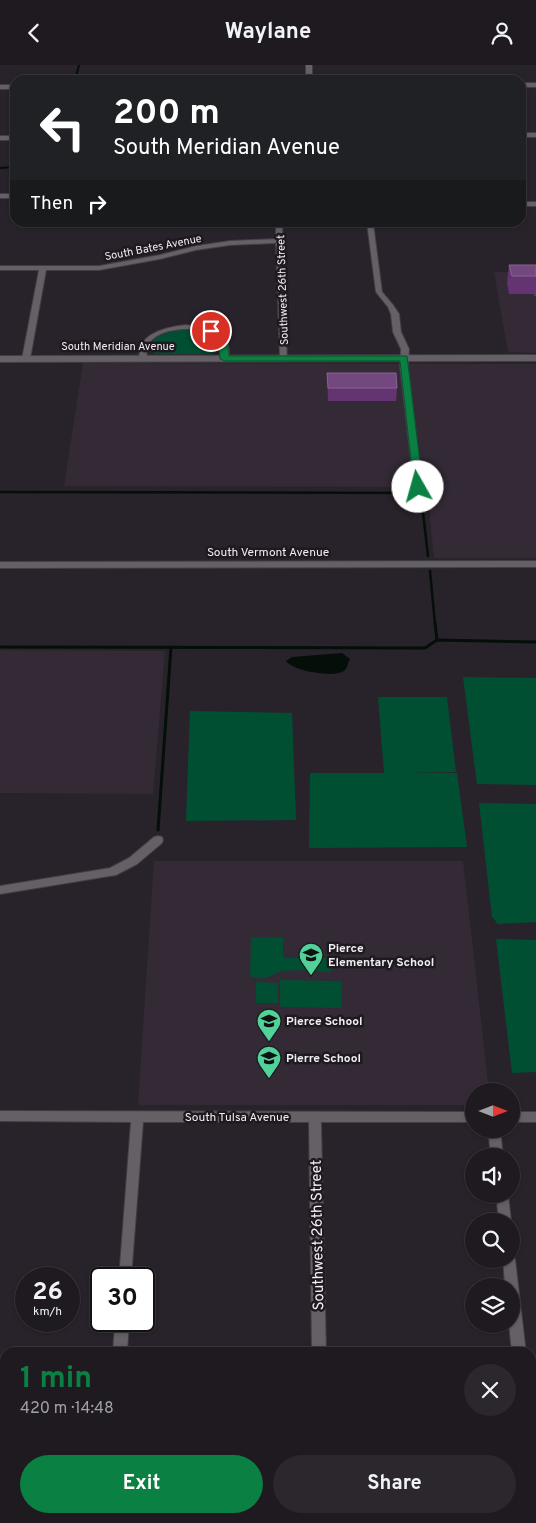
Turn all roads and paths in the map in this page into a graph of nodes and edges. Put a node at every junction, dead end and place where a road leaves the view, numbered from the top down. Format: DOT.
graph roads {
  1 [pos="280,227"];
  2 [pos="371,227"];
  3 [pos="280,241"];
  4 [pos="0,268"];
  5 [pos="43,269"];
  6 [pos="404,358"];
  7 [pos="536,358"];
  8 [pos="0,359"];
  9 [pos="26,359"];
  10 [pos="143,359"];
  11 [pos="225,359"];
  12 [pos="284,359"];
  13 [pos="418,487"];
  14 [pos="536,564"];
  15 [pos="0,565"];
  16 [pos="154,847"];
  17 [pos="0,889"];
  18 [pos="0,1116"];
  19 [pos="137,1117"];
  20 [pos="314,1117"];
  21 [pos="465,1117"];
  22 [pos="520,1117"];
  23 [pos="536,1117"];
  24 [pos="126,1267"];
  25 [pos="510,1268"];
  26 [pos="121,1332"];
  27 [pos="120,1347"];
  28 [pos="319,1347"];
  29 [pos="518,1347"];
  1 -- 3 [label="street, Southwest 26th Street"];
  2 -- 6 [label="street"];
  3 -- 5 [label="street, South Bates Avenue"];
  3 -- 12 [label="street, Southwest 26th Street"];
  4 -- 5 [label="street, South Bates Avenue"];
  5 -- 9 [label="street"];
  6 -- 7 [label="main road, South Meridian Avenue"];
  6 -- 12 [label="main road, South Meridian Avenue"];
  6 -- 13 [label="street"];
  8 -- 9 [label="main road, South Meridian Avenue"];
  9 -- 10 [label="main road, South Meridian Avenue"];
  10 -- 11 [label="main road, South Meridian Avenue"];
  10 -- 11 [label="street"];
  11 -- 12 [label="main road, South Meridian Avenue"];
  14 -- 15 [label="street, South Vermont Avenue"];
  16 -- 17 [label="street"];
  18 -- 19 [label="street, South Tulsa Avenue"];
  19 -- 20 [label="street, South Tulsa Avenue"];
  19 -- 24 [label="street"];
  20 -- 21 [label="street, South Tulsa Avenue"];
  20 -- 28 [label="street, Southwest 26th Street"];
  22 -- 23 [label="street"];
  25 -- 29 [label="street"];
  26 -- 27 [label="street"];
}
